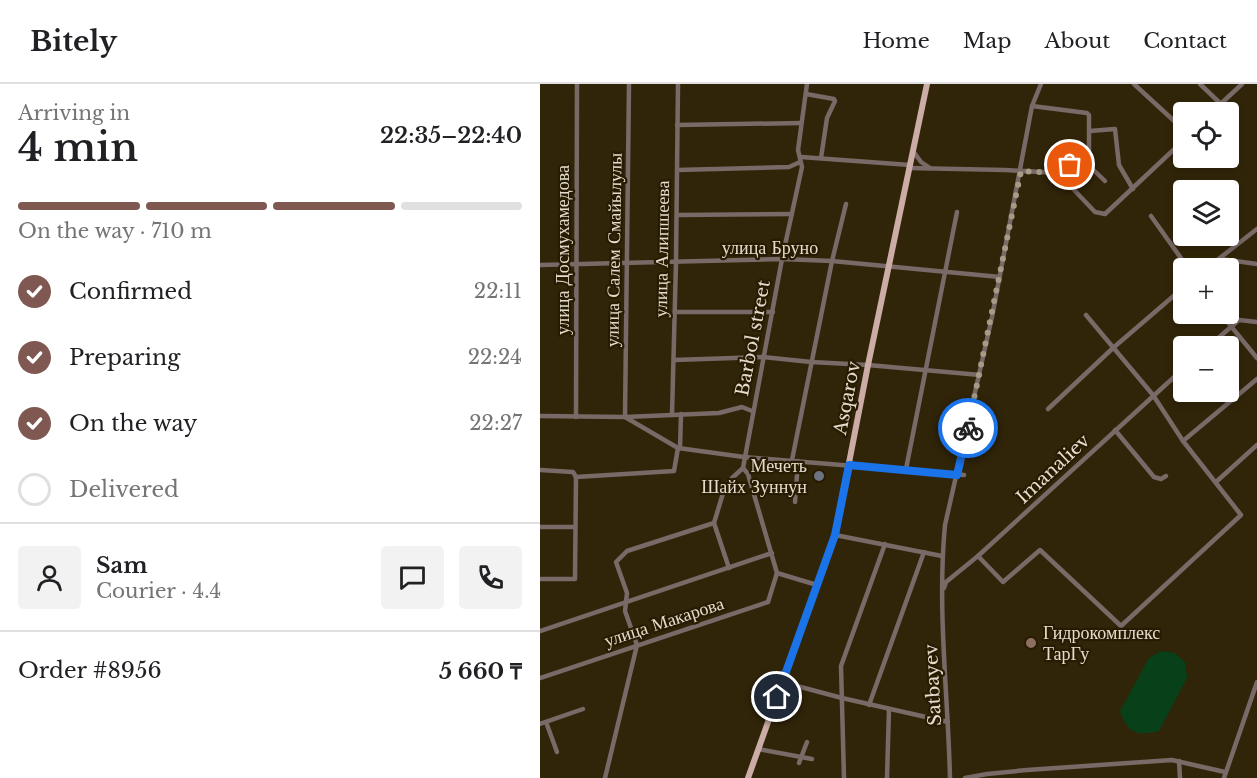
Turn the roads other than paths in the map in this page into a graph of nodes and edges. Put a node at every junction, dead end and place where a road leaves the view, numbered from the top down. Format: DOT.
graph roads {
  1 [pos="577,84"];
  2 [pos="629,84"];
  3 [pos="678,84"];
  4 [pos="807,84"];
  5 [pos="927,84"];
  6 [pos="1041,84"];
  7 [pos="1134,84"];
  8 [pos="1200,84"];
  9 [pos="1242,84"];
  10 [pos="806,94"];
  11 [pos="1219,102"];
  12 [pos="1223,102"];
  13 [pos="1032,106"];
  14 [pos="1173,120"];
  15 [pos="801,123"];
  16 [pos="677,125"];
  17 [pos="1090,131"];
  18 [pos="913,151"];
  19 [pos="1173,151"];
  20 [pos="821,158"];
  21 [pos="1082,158"];
  22 [pos="800,159"];
  23 [pos="910,166"];
  24 [pos="930,168"];
  25 [pos="677,170"];
  26 [pos="1021,171"];
  27 [pos="1058,173"];
  28 [pos="1105,181"];
  29 [pos="1133,189"];
  30 [pos="846,204"];
  31 [pos="957,212"];
  32 [pos="792,214"];
  33 [pos="677,215"];
  34 [pos="1151,216"];
  35 [pos="1257,229"];
  36 [pos="1181,258"];
  37 [pos="1222,258"];
  38 [pos="782,260"];
  39 [pos="832,261"];
  40 [pos="676,262"];
  41 [pos="1239,262"];
  42 [pos="626,263"];
  43 [pos="1257,264"];
  44 [pos="540,265"];
  45 [pos="576,265"];
  46 [pos="888,267"];
  47 [pos="945,272"];
  48 [pos="1000,277"];
  49 [pos="1173,296"];
  50 [pos="675,312"];
  51 [pos="773,312"];
  52 [pos="1086,315"];
  53 [pos="1257,322"];
  54 [pos="1229,324"];
  55 [pos="1231,327"];
  56 [pos="1221,336"];
  57 [pos="1113,348"];
  58 [pos="763,357"];
  59 [pos="1257,358"];
  60 [pos="674,360"];
  61 [pos="811,362"];
  62 [pos="868,365"];
  63 [pos="925,370"];
  64 [pos="980,375"];
  65 [pos="1173,378"];
  66 [pos="1257,379"];
  67 [pos="1153,395"];
  68 [pos="1048,409"];
  69 [pos="752,411"];
  70 [pos="681,414"];
  71 [pos="672,415"];
  72 [pos="540,416"];
  73 [pos="576,417"];
  74 [pos="626,417"];
  75 [pos="1115,430"];
  76 [pos="1183,441"];
  77 [pos="1257,445"];
  78 [pos="679,448"];
  79 [pos="744,457"];
  80 [pos="795,460"];
  81 [pos="849,465"];
  82 [pos="743,468"];
  83 [pos="906,469"];
  84 [pos="540,470"];
  85 [pos="957,475"];
  86 [pos="964,475"];
  87 [pos="1166,476"];
  88 [pos="576,477"];
  89 [pos="1216,483"];
  90 [pos="795,502"];
  91 [pos="714,523"];
  92 [pos="540,527"];
  93 [pos="574,527"];
  94 [pos="835,535"];
  95 [pos="885,544"];
  96 [pos="924,552"];
  97 [pos="772,553"];
  98 [pos="942,556"];
  99 [pos="978,556"];
  100 [pos="729,568"];
  101 [pos="777,573"];
  102 [pos="540,579"];
  103 [pos="817,585"];
  104 [pos="943,590"];
  105 [pos="626,602"];
  106 [pos="540,631"];
  107 [pos="637,645"];
  108 [pos="540,678"];
  109 [pos="782,682"];
  110 [pos="1257,682"];
  111 [pos="842,698"];
  112 [pos="869,705"];
  113 [pos="889,709"];
  114 [pos="583,710"];
  115 [pos="948,722"];
  116 [pos="543,723"];
  117 [pos="807,742"];
  118 [pos="758,749"];
  119 [pos="557,752"];
  120 [pos="812,759"];
  121 [pos="800,760"];
  122 [pos="1179,762"];
  123 [pos="1225,775"];
  124 [pos="605,778"];
  125 [pos="748,778"];
  126 [pos="844,778"];
  127 [pos="887,778"];
  128 [pos="950,778"];
  129 [pos="965,778"];
  130 [pos="1180,778"];
  1 -- 45 [label="street, улица Досмухамедова"];
  2 -- 42 [label="street, улица Салем Смайылулы"];
  3 -- 16 [label="street, улица Алипшеева"];
  4 -- 10 [label="street, Barbol street"];
  5 -- 18 [label="main road, Asqarov"];
  6 -- 13 [label="street, Satbayev"];
  7 -- 14 [label="street"];
  8 -- 11 [label="street"];
  9 -- 12 [label="street"];
  10 -- 15 [label="street, Barbol street"];
  10 -- 20 [label="street"];
  13 -- 17 [label="street"];
  13 -- 26 [label="street, Satbayev"];
  15 -- 16 [label="street"];
  15 -- 22 [label="street, Barbol street"];
  16 -- 25 [label="street, улица Алипшеева"];
  17 -- 21 [label="street"];
  17 -- 29 [label="street"];
  18 -- 23 [label="main road, Asqarov"];
  18 -- 24 [label="street"];
  19 -- 29 [label="street"];
  20 -- 22 [label="street"];
  20 -- 23 [label="street"];
  21 -- 27 [label="street"];
  21 -- 28 [label="street"];
  22 -- 25 [label="street"];
  22 -- 32 [label="street, Barbol street"];
  23 -- 24 [label="street"];
  23 -- 46 [label="main road, Asqarov"];
  24 -- 26 [label="street"];
  25 -- 33 [label="street, улица Алипшеева"];
  26 -- 27 [label="street"];
  26 -- 48 [label="street, Satbayev"];
  27 -- 29 [label="street"];
  30 -- 39 [label="street"];
  31 -- 47 [label="street"];
  32 -- 33 [label="street"];
  32 -- 38 [label="street, Barbol street"];
  33 -- 40 [label="street, улица Алипшеева"];
  34 -- 36 [label="street"];
  35 -- 37 [label="street"];
  38 -- 39 [label="street, улица Бруно"];
  38 -- 40 [label="street, улица Бруно"];
  38 -- 51 [label="street, Barbol street"];
  39 -- 46 [label="street, улица Бруно"];
  39 -- 61 [label="street"];
  40 -- 42 [label="street, улица Бруно"];
  40 -- 50 [label="street, улица Алипшеева"];
  41 -- 43 [label="street"];
  42 -- 45 [label="street, улица Бруно"];
  42 -- 74 [label="street, улица Салем Смайылулы"];
  44 -- 45 [label="street, улица Бруно"];
  45 -- 73 [label="street, улица Досмухамедова"];
  46 -- 47 [label="street, улица Бруно"];
  46 -- 62 [label="main road, Asqarov"];
  47 -- 48 [label="street, улица Бруно"];
  47 -- 63 [label="street"];
  48 -- 64 [label="street, Satbayev"];
  49 -- 57 [label="street"];
  50 -- 51 [label="street"];
  50 -- 60 [label="street, улица Алипшеева"];
  51 -- 58 [label="street, Barbol street"];
  52 -- 57 [label="street"];
  53 -- 55 [label="street"];
  54 -- 55 [label="street"];
  55 -- 56 [label="street"];
  55 -- 59 [label="street"];
  57 -- 67 [label="street"];
  57 -- 68 [label="street"];
  58 -- 60 [label="street"];
  58 -- 61 [label="street"];
  58 -- 69 [label="street, Barbol street"];
  60 -- 71 [label="street, улица Алипшеева"];
  61 -- 62 [label="street"];
  61 -- 80 [label="street"];
  62 -- 63 [label="street"];
  62 -- 81 [label="main road, Asqarov"];
  63 -- 64 [label="street"];
  63 -- 83 [label="street"];
  64 -- 85 [label="street, Satbayev"];
  65 -- 67 [label="street, Imanaliev"];
  66 -- 76 [label="street"];
  67 -- 75 [label="street, Imanaliev"];
  67 -- 76 [label="street"];
  69 -- 70 [label="street"];
  69 -- 79 [label="street, Barbol street"];
  70 -- 71 [label="street"];
  70 -- 78 [label="street"];
  71 -- 74 [label="street"];
  72 -- 73 [label="street"];
  73 -- 74 [label="street"];
  74 -- 78 [label="street"];
  75 -- 87 [label="street"];
  75 -- 99 [label="street, Imanaliev"];
  76 -- 89 [label="street"];
  77 -- 89 [label="street"];
  78 -- 79 [label="street"];
  78 -- 88 [label="street"];
  79 -- 80 [label="street"];
  79 -- 82 [label="street, Barbol street"];
  80 -- 81 [label="street"];
  80 -- 90 [label="street"];
  81 -- 83 [label="street"];
  81 -- 94 [label="main road, Asqarov"];
  82 -- 91 [label="street"];
  82 -- 97 [label="street"];
  83 -- 85 [label="street"];
  84 -- 88 [label="street"];
  85 -- 86 [label="street"];
  85 -- 98 [label="street, Satbayev"];
  88 -- 93 [label="street"];
  89 -- 99 [label="street"];
  91 -- 100 [label="street"];
  91 -- 105 [label="street"];
  92 -- 93 [label="street"];
  93 -- 102 [label="street"];
  94 -- 95 [label="street"];
  94 -- 103 [label="main road, Asqarov"];
  95 -- 96 [label="street"];
  95 -- 111 [label="street"];
  96 -- 98 [label="street"];
  96 -- 112 [label="street"];
  97 -- 100 [label="street"];
  97 -- 101 [label="street"];
  98 -- 104 [label="street, Satbayev"];
  99 -- 104 [label="street, Imanaliev"];
  100 -- 105 [label="street"];
  101 -- 103 [label="street"];
  101 -- 107 [label="street, улица Макарова"];
  103 -- 109 [label="main road, Asqarov"];
  104 -- 115 [label="street, Satbayev"];
  105 -- 106 [label="street"];
  105 -- 107 [label="street"];
  107 -- 108 [label="street, улица Макарова"];
  107 -- 124 [label="street"];
  109 -- 111 [label="street"];
  109 -- 118 [label="main road, Asqarov"];
  110 -- 123 [label="street"];
  111 -- 112 [label="street"];
  111 -- 126 [label="street"];
  112 -- 113 [label="street"];
  113 -- 115 [label="street"];
  113 -- 127 [label="street"];
  114 -- 116 [label="street"];
  115 -- 128 [label="street, Satbayev"];
  116 -- 119 [label="street"];
  117 -- 121 [label="street"];
  118 -- 121 [label="street"];
  118 -- 125 [label="main road, Asqarov"];
  120 -- 121 [label="street"];
  122 -- 123 [label="street"];
  122 -- 129 [label="street"];
  122 -- 130 [label="street"];
}
